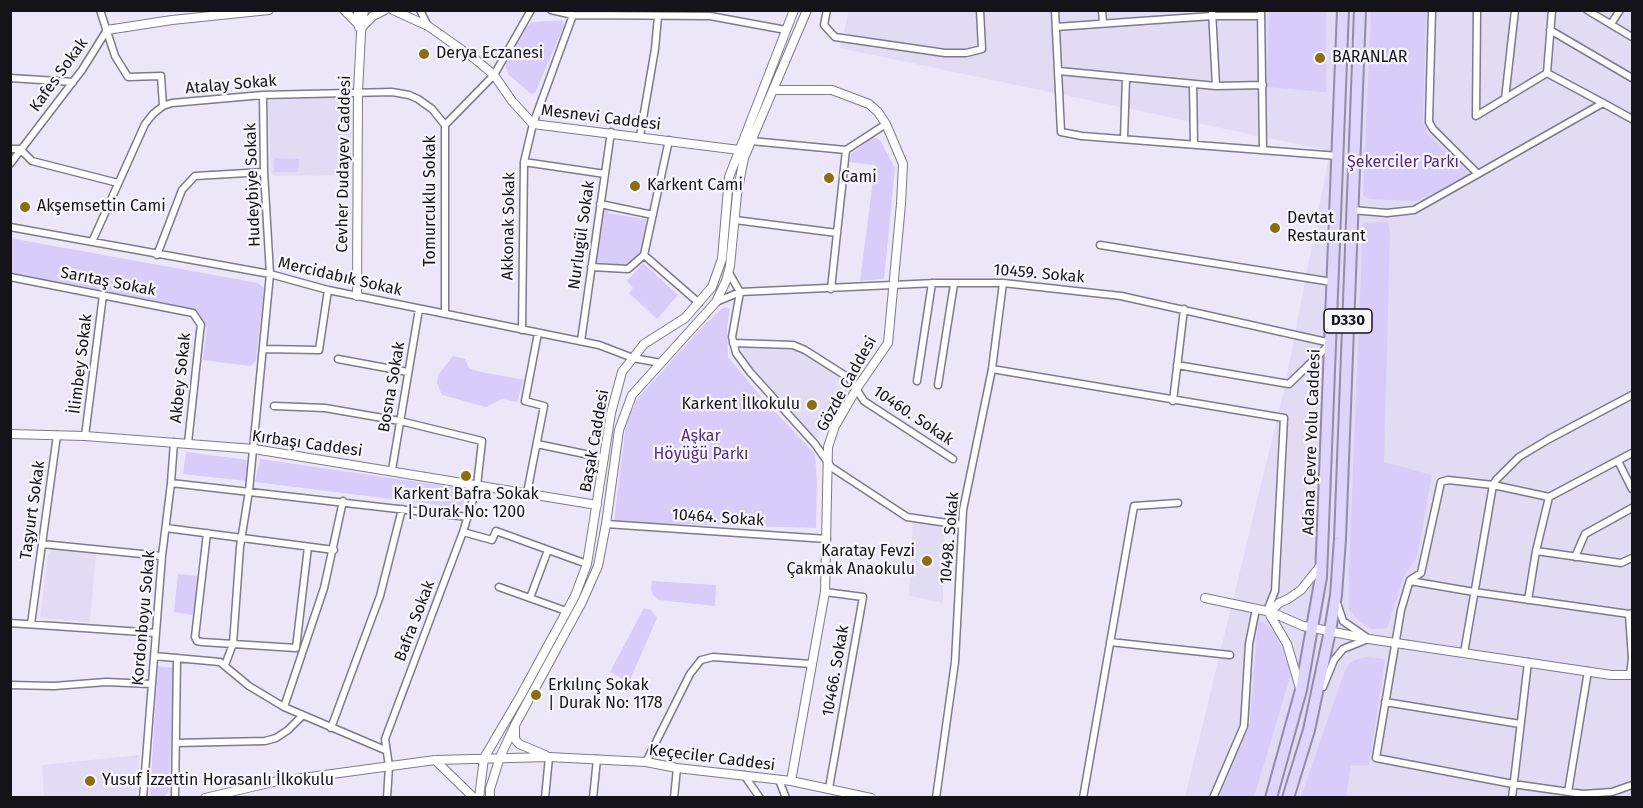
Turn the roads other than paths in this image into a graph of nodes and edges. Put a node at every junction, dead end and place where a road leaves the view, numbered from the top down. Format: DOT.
graph roads {
  1 [pos="100,10"];
  2 [pos="171,10"];
  3 [pos="269,10"];
  4 [pos="344,10"];
  5 [pos="358,10"];
  6 [pos="364,10"];
  7 [pos="387,10"];
  8 [pos="420,10"];
  9 [pos="531,10"];
  10 [pos="551,10"];
  11 [pos="794,10"];
  12 [pos="807,10"];
  13 [pos="827,10"];
  14 [pos="980,10"];
  15 [pos="1055,10"];
  16 [pos="1102,10"];
  17 [pos="1432,10"];
  18 [pos="1477,10"];
  19 [pos="1515,10"];
  20 [pos="1552,10"];
  21 [pos="1587,10"];
  22 [pos="1620,10"];
  23 [pos="396,12"];
  24 [pos="1343,12"];
  25 [pos="1360,12"];
  26 [pos="646,13"];
  27 [pos="1212,13"];
  28 [pos="1261,13"];
  29 [pos="573,15"];
  30 [pos="658,16"];
  31 [pos="172,20"];
  32 [pos="1103,23"];
  33 [pos="1611,24"];
  34 [pos="428,26"];
  35 [pos="1056,27"];
  36 [pos="360,28"];
  37 [pos="107,30"];
  38 [pos="786,30"];
  39 [pos="1550,30"];
  40 [pos="1632,37"];
  41 [pos="1059,71"];
  42 [pos="1547,73"];
  43 [pos="494,75"];
  44 [pos="10,78"];
  45 [pos="1126,78"];
  46 [pos="1632,78"];
  47 [pos="73,82"];
  48 [pos="1193,84"];
  49 [pos="1263,85"];
  50 [pos="1216,86"];
  51 [pos="774,90"];
  52 [pos="358,92"];
  53 [pos="263,95"];
  54 [pos="1505,99"];
  55 [pos="1603,102"];
  56 [pos="163,106"];
  57 [pos="1632,119"];
  58 [pos="533,124"];
  59 [pos="886,124"];
  60 [pos="445,125"];
  61 [pos="611,132"];
  62 [pos="640,136"];
  63 [pos="1124,138"];
  64 [pos="669,140"];
  65 [pos="751,141"];
  66 [pos="1194,144"];
  67 [pos="10,149"];
  68 [pos="20,149"];
  69 [pos="1263,149"];
  70 [pos="739,150"];
  71 [pos="846,150"];
  72 [pos="1338,156"];
  73 [pos="524,162"];
  74 [pos="10,164"];
  75 [pos="264,172"];
  76 [pos="605,174"];
  77 [pos="1478,174"];
  78 [pos="118,183"];
  79 [pos="600,204"];
  80 [pos="1352,210"];
  81 [pos="653,215"];
  82 [pos="735,220"];
  83 [pos="10,227"];
  84 [pos="837,233"];
  85 [pos="92,242"];
  86 [pos="1100,245"];
  87 [pos="157,255"];
  88 [pos="644,255"];
  89 [pos="591,267"];
  90 [pos="729,273"];
  91 [pos="270,274"];
  92 [pos="10,277"];
  93 [pos="1332,282"];
  94 [pos="1004,283"];
  95 [pos="932,284"];
  96 [pos="954,284"];
  97 [pos="894,286"];
  98 [pos="831,289"];
  99 [pos="328,290"];
  100 [pos="740,292"];
  101 [pos="103,296"];
  102 [pos="357,296"];
  103 [pos="716,302"];
  104 [pos="699,303"];
  105 [pos="419,309"];
  106 [pos="1184,309"];
  107 [pos="445,314"];
  108 [pos="198,317"];
  109 [pos="522,330"];
  110 [pos="538,333"];
  111 [pos="581,341"];
  112 [pos="733,343"];
  113 [pos="1331,344"];
  114 [pos="263,349"];
  115 [pos="338,358"];
  116 [pos="633,358"];
  117 [pos="661,363"];
  118 [pos="1177,365"];
  119 [pos="992,369"];
  120 [pos="408,372"];
  121 [pos="916,381"];
  122 [pos="938,385"];
  123 [pos="857,388"];
  124 [pos="1632,395"];
  125 [pos="1173,401"];
  126 [pos="274,406"];
  127 [pos="400,421"];
  128 [pos="10,434"];
  129 [pos="57,435"];
  130 [pos="85,436"];
  131 [pos="174,442"];
  132 [pos="188,443"];
  133 [pos="537,444"];
  134 [pos="254,449"];
  135 [pos="1632,453"];
  136 [pos="604,458"];
  137 [pos="953,459"];
  138 [pos="826,461"];
  139 [pos="1618,461"];
  140 [pos="392,470"];
  141 [pos="171,483"];
  142 [pos="1494,485"];
  143 [pos="477,486"];
  144 [pos="1632,489"];
  145 [pos="249,491"];
  146 [pos="527,493"];
  147 [pos="1549,497"];
  148 [pos="343,501"];
  149 [pos="1178,503"];
  150 [pos="597,504"];
  151 [pos="1632,508"];
  152 [pos="402,509"];
  153 [pos="468,517"];
  154 [pos="606,524"];
  155 [pos="961,525"];
  156 [pos="166,528"];
  157 [pos="464,532"];
  158 [pos="207,533"];
  159 [pos="242,538"];
  160 [pos="827,539"];
  161 [pos="42,544"];
  162 [pos="308,547"];
  163 [pos="334,550"];
  164 [pos="548,550"];
  165 [pos="1536,551"];
  166 [pos="162,556"];
  167 [pos="1575,557"];
  168 [pos="1632,558"];
  169 [pos="1322,563"];
  170 [pos="587,564"];
  171 [pos="1410,580"];
  172 [pos="499,586"];
  173 [pos="825,592"];
  174 [pos="1474,592"];
  175 [pos="1336,595"];
  176 [pos="530,598"];
  177 [pos="1205,598"];
  178 [pos="1528,600"];
  179 [pos="1256,609"];
  180 [pos="566,611"];
  181 [pos="1269,612"];
  182 [pos="1631,614"];
  183 [pos="10,623"];
  184 [pos="31,624"];
  185 [pos="1313,628"];
  186 [pos="1330,631"];
  187 [pos="156,633"];
  188 [pos="1369,639"];
  189 [pos="1110,642"];
  190 [pos="1395,643"];
  191 [pos="233,644"];
  192 [pos="296,648"];
  193 [pos="304,651"];
  194 [pos="1464,653"];
  195 [pos="154,656"];
  196 [pos="1230,656"];
  197 [pos="177,658"];
  198 [pos="1528,663"];
  199 [pos="811,664"];
  200 [pos="225,665"];
  201 [pos="1588,671"];
  202 [pos="1631,675"];
  203 [pos="152,684"];
  204 [pos="10,685"];
  205 [pos="1300,690"];
  206 [pos="1385,702"];
  207 [pos="284,707"];
  208 [pos="303,715"];
  209 [pos="515,724"];
  210 [pos="1520,724"];
  211 [pos="331,728"];
  212 [pos="1309,730"];
  213 [pos="176,743"];
  214 [pos="386,750"];
  215 [pos="549,757"];
  216 [pos="484,758"];
  217 [pos="500,758"];
  218 [pos="597,759"];
  219 [pos="435,760"];
  220 [pos="646,762"];
  221 [pos="389,766"];
  222 [pos="677,768"];
  223 [pos="744,775"];
  224 [pos="1632,775"];
  225 [pos="779,780"];
  226 [pos="791,781"];
  227 [pos="1513,783"];
  228 [pos="1632,785"];
  229 [pos="829,788"];
  230 [pos="1568,792"];
  231 [pos="236,794"];
  232 [pos="1595,795"];
  233 [pos="143,798"];
  234 [pos="175,798"];
  235 [pos="206,798"];
  236 [pos="387,798"];
  237 [pos="474,798"];
  238 [pos="479,798"];
  239 [pos="490,798"];
  240 [pos="544,798"];
  241 [pos="593,798"];
  242 [pos="674,798"];
  243 [pos="760,798"];
  244 [pos="786,798"];
  245 [pos="871,798"];
  246 [pos="936,798"];
  247 [pos="1083,798"];
  248 [pos="1213,798"];
  249 [pos="1271,798"];
  250 [pos="1288,798"];
  251 [pos="1512,798"];
  1 -- 37 [label="street"];
  2 -- 31 [label="street"];
  3 -- 31 [label="street"];
  4 -- 36 [label="street"];
  5 -- 36 [label="street, Cevher Dudayev Caddesi"];
  6 -- 36 [label="street, Cevher Dudayev Caddesi"];
  7 -- 23 [label="street, Mesnevi Caddesi"];
  7 -- 36 [label="street"];
  8 -- 34 [label="street"];
  9 -- 43 [label="street, Tomurcuklu Sokak"];
  10 -- 29 [label="street"];
  11 -- 38 [label="street, Başak Caddesi"];
  12 -- 51 [label="street, Başak Caddesi"];
  13 -- 14 [label="street"];
  15 -- 35 [label="street"];
  16 -- 32 [label="street"];
  17 -- 77 [label="street"];
  18 -- 54 [label="street"];
  19 -- 54 [label="street"];
  20 -- 39 [label="street"];
  21 -- 33 [label="street"];
  22 -- 33 [label="street"];
  23 -- 34 [label="street, Mesnevi Caddesi"];
  24 -- 72 [label="highway, Adana Çevre Yolu Caddesi / D330"];
  25 -- 80 [label="highway, Adana Çevre Yolu Caddesi / D330"];
  26 -- 29 [label="street"];
  26 -- 30 [label="street"];
  27 -- 28 [label="street"];
  27 -- 32 [label="street"];
  27 -- 50 [label="street"];
  28 -- 49 [label="street"];
  29 -- 58 [label="street, Akkonak Sokak"];
  30 -- 38 [label="street"];
  30 -- 62 [label="street"];
  31 -- 37 [label="street"];
  32 -- 35 [label="street"];
  33 -- 40 [label="street"];
  34 -- 43 [label="street, Mesnevi Caddesi"];
  35 -- 41 [label="street"];
  36 -- 52 [label="street, Cevher Dudayev Caddesi"];
  37 -- 47 [label="street, Kafes Sokak"];
  37 -- 56 [label="street"];
  38 -- 70 [label="street, Başak Caddesi"];
  39 -- 42 [label="street"];
  39 -- 46 [label="street"];
  41 -- 45 [label="street"];
  41 -- 63 [label="street"];
  42 -- 54 [label="street"];
  42 -- 55 [label="street"];
  43 -- 58 [label="street, Mesnevi Caddesi"];
  43 -- 60 [label="street, Tomurcuklu Sokak"];
  44 -- 47 [label="street"];
  45 -- 48 [label="street"];
  45 -- 63 [label="street"];
  47 -- 68 [label="street, Kafes Sokak"];
  48 -- 50 [label="street"];
  48 -- 66 [label="street"];
  49 -- 50 [label="street"];
  49 -- 69 [label="street"];
  51 -- 59 [label="street, Gözde Caddesi"];
  51 -- 65 [label="street, Başak Caddesi"];
  52 -- 53 [label="street, Atalay Sokak"];
  52 -- 60 [label="street, Atalay Sokak"];
  52 -- 102 [label="street, Cevher Dudayev Caddesi"];
  53 -- 56 [label="street, Atalay Sokak"];
  53 -- 75 [label="street, Hudeybiye Sokak"];
  55 -- 57 [label="street"];
  55 -- 77 [label="street"];
  56 -- 78 [label="street, Atalay Sokak"];
  58 -- 61 [label="street, Mesnevi Caddesi"];
  58 -- 73 [label="street, Akkonak Sokak"];
  59 -- 71 [label="street"];
  59 -- 97 [label="street, Gözde Caddesi"];
  60 -- 107 [label="street, Tomurcuklu Sokak"];
  61 -- 62 [label="street, Mesnevi Caddesi"];
  61 -- 76 [label="street, Nurlugül Sokak"];
  62 -- 64 [label="street, Mesnevi Caddesi"];
  63 -- 66 [label="street"];
  64 -- 70 [label="street, Mesnevi Caddesi"];
  64 -- 81 [label="street"];
  65 -- 71 [label="street"];
  65 -- 82 [label="street, Başak Caddesi"];
  66 -- 69 [label="street"];
  67 -- 68 [label="street"];
  68 -- 74 [label="street, Kafes Sokak"];
  68 -- 78 [label="street"];
  69 -- 72 [label="street"];
  70 -- 104 [label="street, Başak Caddesi"];
  71 -- 84 [label="street"];
  72 -- 93 [label="highway, Adana Çevre Yolu Caddesi / D330"];
  73 -- 76 [label="street"];
  73 -- 109 [label="street, Akkonak Sokak"];
  75 -- 87 [label="street"];
  75 -- 91 [label="street, Hudeybiye Sokak"];
  76 -- 79 [label="street, Nurlugül Sokak"];
  77 -- 80 [label="street"];
  78 -- 85 [label="street, Atalay Sokak"];
  79 -- 81 [label="street"];
  79 -- 89 [label="street, Nurlugül Sokak"];
  80 -- 175 [label="highway, Adana Çevre Yolu Caddesi / D330"];
  81 -- 88 [label="street"];
  82 -- 84 [label="street"];
  82 -- 90 [label="street, Başak Caddesi"];
  83 -- 85 [label="street, Mercidabık Sokak"];
  84 -- 98 [label="street"];
  85 -- 87 [label="street, Mercidabık Sokak"];
  86 -- 93 [label="street"];
  87 -- 91 [label="street, Mercidabık Sokak"];
  88 -- 89 [label="street"];
  88 -- 104 [label="street"];
  89 -- 111 [label="street, Nurlugül Sokak"];
  90 -- 100 [label="street"];
  90 -- 103 [label="street, Başak Caddesi"];
  91 -- 99 [label="street, Mercidabık Sokak"];
  91 -- 114 [label="street, Hudeybiye Sokak"];
  92 -- 101 [label="street, Sarıtaş Sokak"];
  93 -- 113 [label="highway, Adana Çevre Yolu Caddesi / D330"];
  94 -- 96 [label="street, 10459. Sokak"];
  94 -- 106 [label="street, 10459. Sokak"];
  94 -- 119 [label="street, 10498. Sokak"];
  95 -- 96 [label="street, 10459. Sokak"];
  95 -- 97 [label="street, 10459. Sokak"];
  95 -- 121 [label="street"];
  96 -- 122 [label="street"];
  97 -- 98 [label="street, 10459. Sokak"];
  97 -- 123 [label="street, Gözde Caddesi"];
  98 -- 100 [label="street, 10459. Sokak"];
  99 -- 102 [label="street, Mercidabık Sokak"];
  99 -- 114 [label="street"];
  100 -- 103 [label="street, 10459. Sokak"];
  100 -- 112 [label="street"];
  101 -- 108 [label="street, Sarıtaş Sokak"];
  101 -- 130 [label="street, İlimbey Sokak"];
  102 -- 105 [label="street, Mercidabık Sokak"];
  103 -- 117 [label="street, Başak Caddesi"];
  104 -- 116 [label="street, Başak Caddesi"];
  105 -- 107 [label="street, Mercidabık Sokak"];
  105 -- 120 [label="street, Bosna Sokak"];
  106 -- 113 [label="street, 10459. Sokak"];
  106 -- 118 [label="street"];
  107 -- 109 [label="street, Mercidabık Sokak"];
  108 -- 132 [label="street, Akbey Sokak"];
  109 -- 110 [label="street, Mercidabık Sokak"];
  110 -- 111 [label="street, Mercidabık Sokak"];
  110 -- 133 [label="street"];
  111 -- 116 [label="street, Mercidabık Sokak"];
  112 -- 123 [label="street, 10460. Sokak"];
  112 -- 138 [label="street"];
  113 -- 118 [label="street"];
  113 -- 169 [label="highway, Adana Çevre Yolu Caddesi / D330"];
  114 -- 134 [label="street, Hudeybiye Sokak"];
  115 -- 120 [label="street"];
  116 -- 117 [label="street, Mercidabık Sokak"];
  116 -- 136 [label="street, Başak Caddesi"];
  117 -- 154 [label="street, Başak Caddesi"];
  118 -- 125 [label="street"];
  119 -- 125 [label="street"];
  119 -- 155 [label="street, 10498. Sokak"];
  120 -- 127 [label="street, Bosna Sokak"];
  123 -- 137 [label="street, 10460. Sokak"];
  123 -- 138 [label="street, Gözde Caddesi"];
  124 -- 142 [label="street"];
  125 -- 181 [label="street"];
  126 -- 127 [label="street"];
  127 -- 140 [label="street, Bosna Sokak"];
  127 -- 143 [label="street, Bafra Sokak"];
  128 -- 129 [label="street, Kırbaşı Caddesi"];
  129 -- 130 [label="street, Kırbaşı Caddesi"];
  129 -- 161 [label="street, Taşyurt Sokak"];
  130 -- 131 [label="street, Kırbaşı Caddesi"];
  131 -- 132 [label="street, Kırbaşı Caddesi"];
  131 -- 141 [label="street, Kordonboyu Sokak"];
  132 -- 134 [label="street, Kırbaşı Caddesi"];
  133 -- 136 [label="street"];
  133 -- 146 [label="street"];
  134 -- 140 [label="street, Kırbaşı Caddesi"];
  134 -- 145 [label="street, Hudeybiye Sokak"];
  135 -- 139 [label="street"];
  136 -- 150 [label="street, Başak Caddesi"];
  138 -- 155 [label="street"];
  138 -- 160 [label="street, Gözde Caddesi"];
  139 -- 144 [label="street"];
  139 -- 147 [label="street"];
  140 -- 143 [label="street, Kırbaşı Caddesi"];
  141 -- 145 [label="street"];
  141 -- 156 [label="street, Kordonboyu Sokak"];
  142 -- 147 [label="street"];
  142 -- 171 [label="street"];
  142 -- 174 [label="street"];
  143 -- 146 [label="street, Kırbaşı Caddesi"];
  143 -- 153 [label="street, Bafra Sokak"];
  145 -- 148 [label="street"];
  145 -- 159 [label="street, Hudeybiye Sokak"];
  146 -- 150 [label="street, Kırbaşı Caddesi"];
  147 -- 165 [label="street"];
  148 -- 152 [label="street"];
  148 -- 163 [label="street"];
  149 -- 189 [label="street"];
  150 -- 170 [label="street, Başak Caddesi"];
  151 -- 167 [label="street"];
  152 -- 153 [label="street"];
  152 -- 211 [label="street"];
  153 -- 157 [label="street, Bafra Sokak"];
  154 -- 160 [label="street, 10464. Sokak"];
  154 -- 209 [label="street, Başak Caddesi"];
  155 -- 246 [label="street, 10498. Sokak"];
  156 -- 158 [label="street"];
  156 -- 166 [label="street, Kordonboyu Sokak"];
  157 -- 164 [label="street"];
  157 -- 214 [label="street, Bafra Sokak"];
  158 -- 159 [label="street"];
  158 -- 191 [label="street"];
  159 -- 162 [label="street"];
  159 -- 191 [label="street, Hudeybiye Sokak"];
  160 -- 173 [label="street, Gözde Caddesi"];
  161 -- 166 [label="street"];
  161 -- 184 [label="street, Taşyurt Sokak"];
  162 -- 163 [label="street"];
  162 -- 192 [label="street"];
  163 -- 193 [label="street"];
  164 -- 170 [label="street"];
  164 -- 176 [label="street"];
  165 -- 167 [label="street"];
  165 -- 178 [label="street"];
  166 -- 187 [label="street, Kordonboyu Sokak"];
  167 -- 168 [label="street"];
  169 -- 181 [label="street"];
  169 -- 185 [label="highway, Adana Çevre Yolu Caddesi / D330"];
  170 -- 180 [label="street, Başak Caddesi"];
  171 -- 174 [label="street"];
  171 -- 190 [label="street"];
  172 -- 176 [label="street"];
  173 -- 199 [label="street, Gözde Caddesi"];
  173 -- 229 [label="street, 10466. Sokak"];
  174 -- 178 [label="street"];
  174 -- 194 [label="street"];
  175 -- 186 [label="highway, Adana Çevre Yolu Caddesi / D330"];
  175 -- 188 [label="street"];
  176 -- 180 [label="street"];
  177 -- 179 [label="street"];
  178 -- 182 [label="street"];
  179 -- 181 [label="street"];
  179 -- 248 [label="street"];
  180 -- 216 [label="street, Başak Caddesi"];
  181 -- 185 [label="street"];
  181 -- 205 [label="street"];
  182 -- 202 [label="street"];
  183 -- 184 [label="street"];
  184 -- 187 [label="street"];
  185 -- 186 [label="street"];
  185 -- 205 [label="highway, Adana Çevre Yolu Caddesi / D330"];
  186 -- 188 [label="street"];
  186 -- 212 [label="highway, Adana Çevre Yolu Caddesi / D330"];
  187 -- 195 [label="street, Kordonboyu Sokak"];
  188 -- 190 [label="street"];
  188 -- 212 [label="street"];
  189 -- 196 [label="street"];
  189 -- 247 [label="street"];
  190 -- 194 [label="street"];
  190 -- 206 [label="street"];
  191 -- 192 [label="street"];
  191 -- 200 [label="street, Hudeybiye Sokak"];
  192 -- 193 [label="street"];
  193 -- 207 [label="street"];
  194 -- 198 [label="street"];
  195 -- 197 [label="street"];
  195 -- 203 [label="street, Kordonboyu Sokak"];
  197 -- 200 [label="street"];
  197 -- 213 [label="street"];
  198 -- 201 [label="street"];
  198 -- 210 [label="street"];
  199 -- 220 [label="street"];
  199 -- 226 [label="street, Gözde Caddesi"];
  200 -- 207 [label="street"];
  201 -- 202 [label="street"];
  201 -- 230 [label="street"];
  203 -- 204 [label="street"];
  203 -- 233 [label="street, Kordonboyu Sokak"];
  205 -- 249 [label="highway, Adana Çevre Yolu Caddesi / D330"];
  206 -- 210 [label="street"];
  206 -- 227 [label="street"];
  207 -- 208 [label="street"];
  208 -- 211 [label="street"];
  208 -- 213 [label="street"];
  209 -- 215 [label="street"];
  209 -- 217 [label="street, Başak Caddesi"];
  210 -- 227 [label="street"];
  211 -- 214 [label="street"];
  212 -- 250 [label="highway, Adana Çevre Yolu Caddesi / D330"];
  213 -- 234 [label="street"];
  214 -- 221 [label="street, Bafra Sokak"];
  215 -- 217 [label="street, Keçeciler Caddesi"];
  215 -- 218 [label="street, Keçeciler Caddesi"];
  215 -- 240 [label="street"];
  216 -- 217 [label="street"];
  216 -- 219 [label="street"];
  216 -- 238 [label="street, Başak Caddesi"];
  217 -- 239 [label="street, Başak Caddesi"];
  218 -- 220 [label="street, Keçeciler Caddesi"];
  218 -- 241 [label="street"];
  219 -- 221 [label="street"];
  219 -- 237 [label="street"];
  220 -- 222 [label="street, Keçeciler Caddesi"];
  221 -- 231 [label="street"];
  221 -- 236 [label="street, Bafra Sokak"];
  222 -- 223 [label="street, Keçeciler Caddesi"];
  222 -- 242 [label="street"];
  223 -- 225 [label="street, Keçeciler Caddesi"];
  223 -- 243 [label="street"];
  224 -- 228 [label="street"];
  225 -- 226 [label="street, Keçeciler Caddesi"];
  225 -- 244 [label="street"];
  226 -- 229 [label="street, Keçeciler Caddesi"];
  227 -- 230 [label="street"];
  227 -- 251 [label="street"];
  228 -- 232 [label="street"];
  229 -- 245 [label="street, Keçeciler Caddesi"];
  230 -- 232 [label="street"];
  231 -- 235 [label="street"];
}
